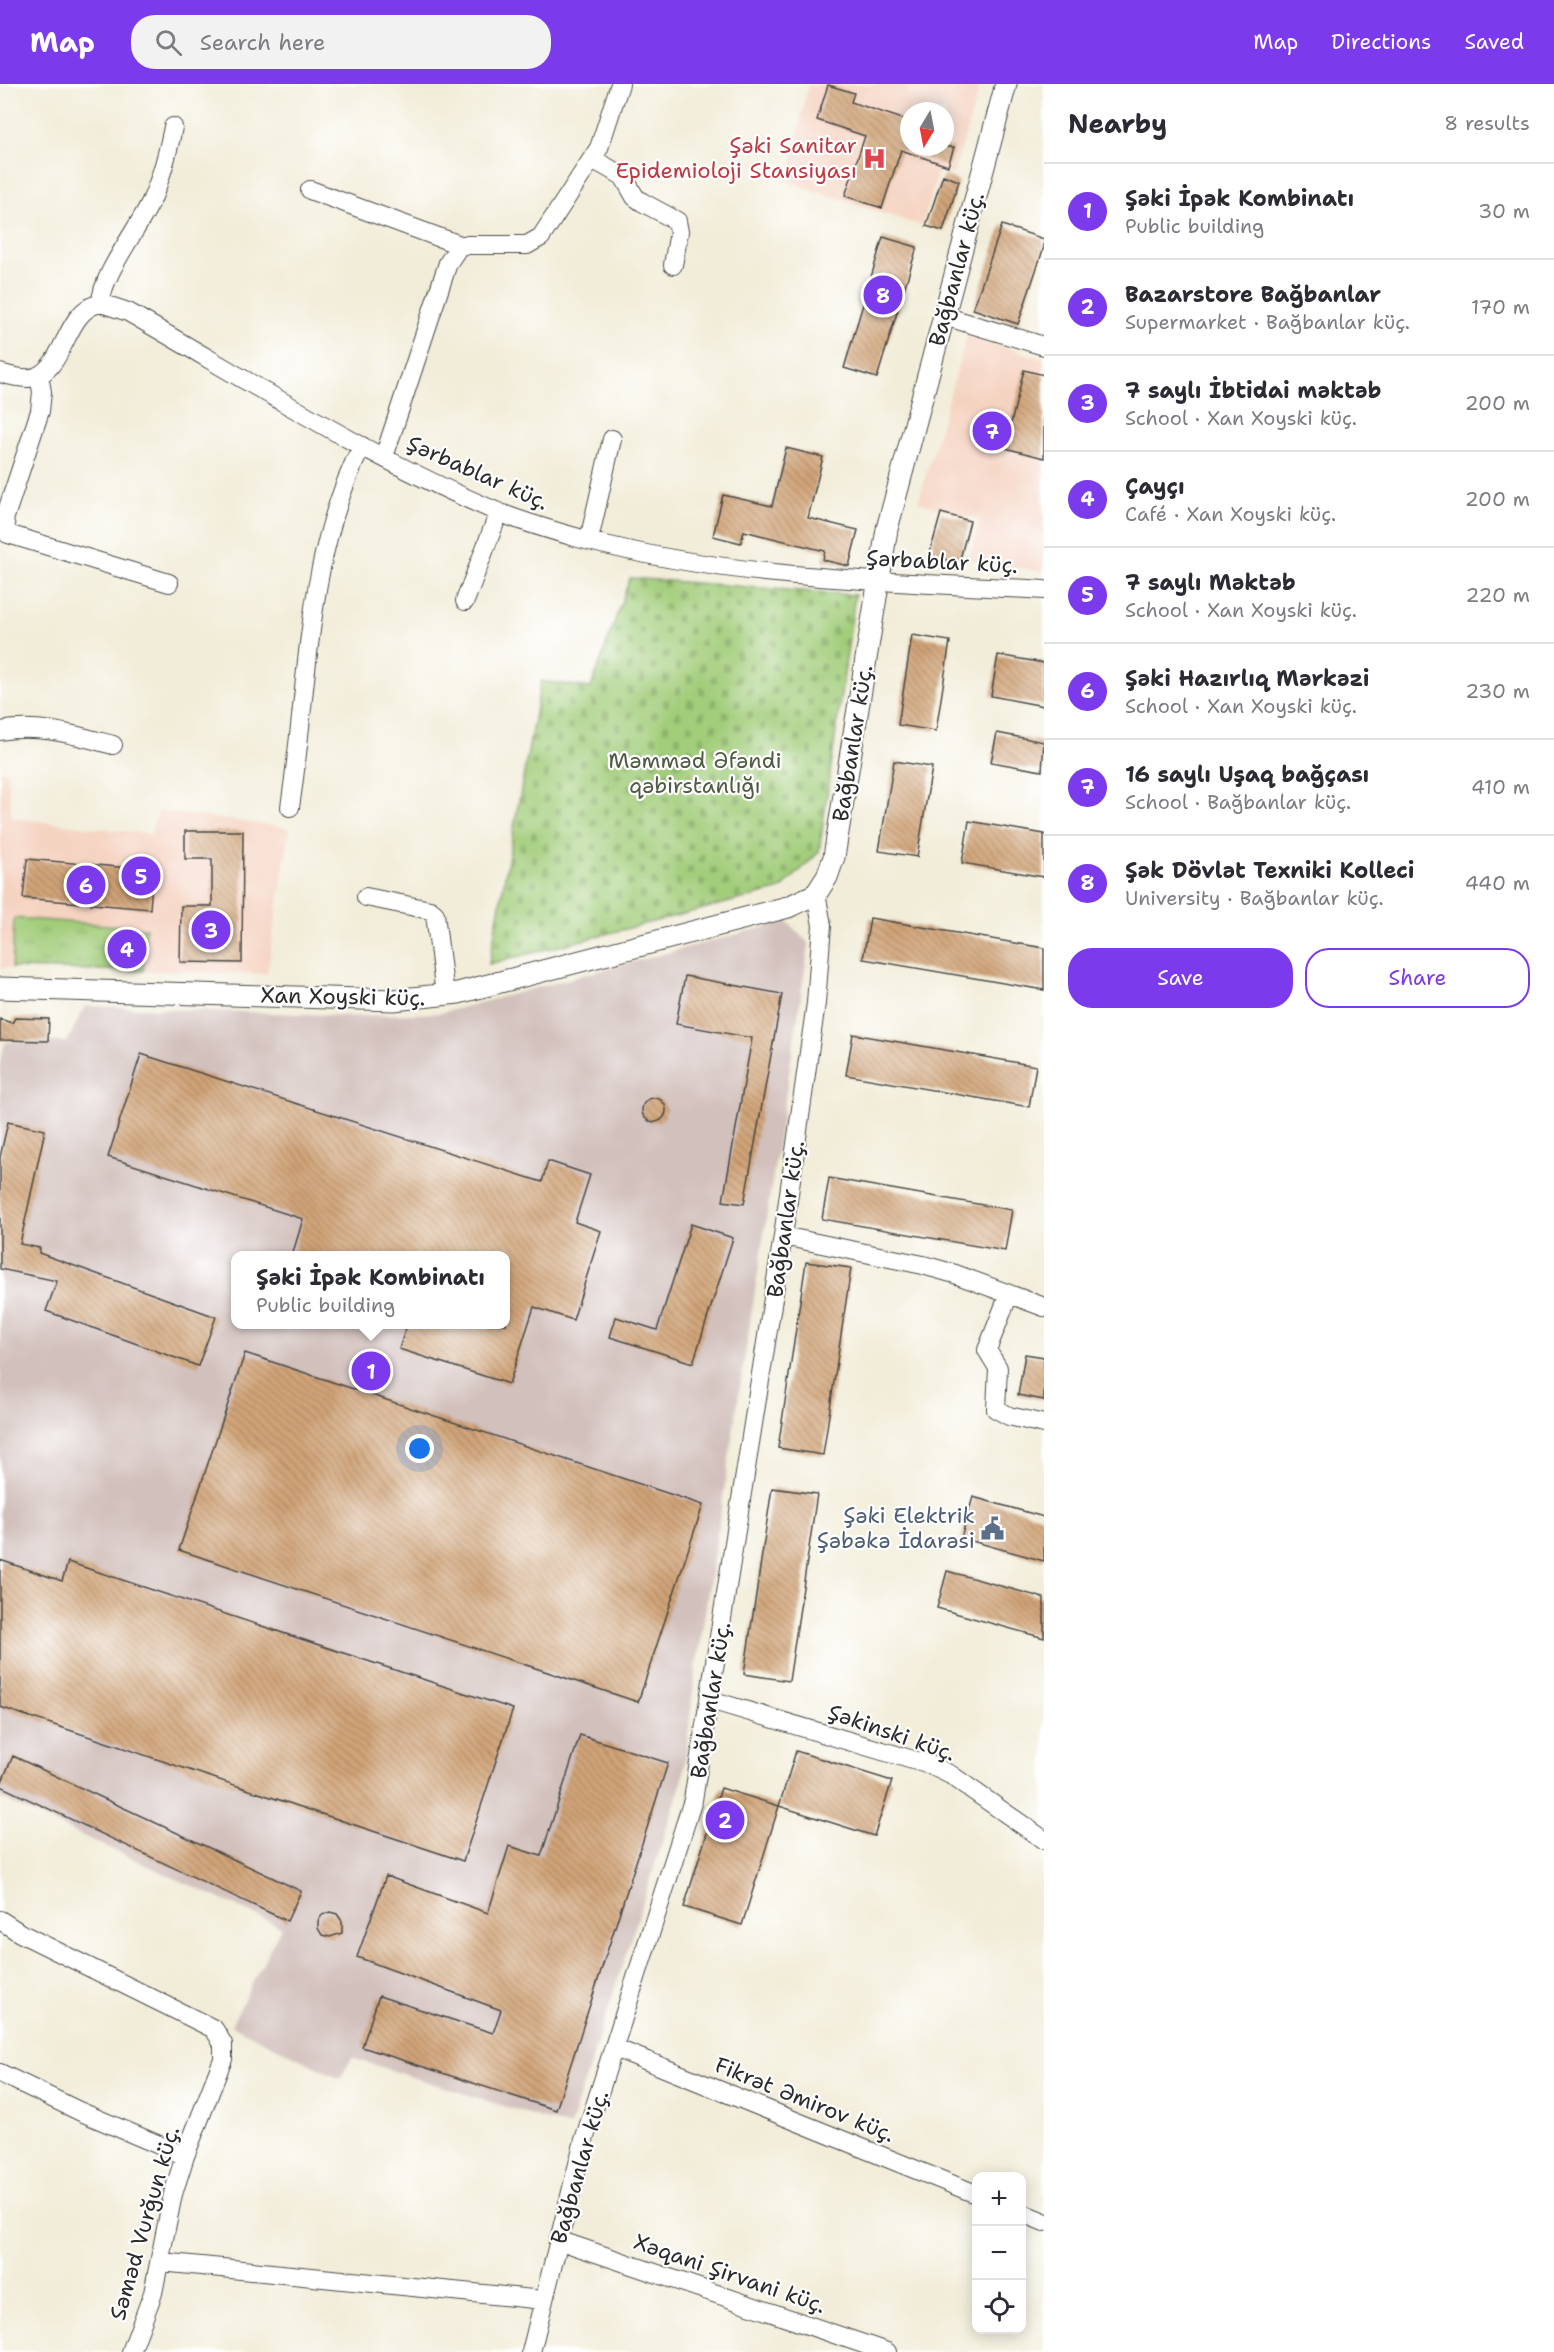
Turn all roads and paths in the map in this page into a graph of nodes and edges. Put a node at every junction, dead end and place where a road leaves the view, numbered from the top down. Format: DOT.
graph roads {
  1 [pos="620,84"];
  2 [pos="1006,84"];
  3 [pos="173,127"];
  4 [pos="592,159"];
  5 [pos="310,190"];
  6 [pos="460,245"];
  7 [pos="673,265"];
  8 [pos="101,303"];
  9 [pos="944,316"];
  10 [pos="1044,346"];
  11 [pos="0,373"];
  12 [pos="39,375"];
  13 [pos="612,439"];
  14 [pos="362,446"];
  15 [pos="384,457"];
  16 [pos="499,512"];
  17 [pos="589,540"];
  18 [pos="878,582"];
  19 [pos="169,583"];
  20 [pos="1044,590"];
  21 [pos="465,601"];
  22 [pos="0,731"];
  23 [pos="113,745"];
  24 [pos="290,807"];
  25 [pos="816,894"];
  26 [pos="366,897"];
  27 [pos="0,988"];
  28 [pos="445,995"];
  29 [pos="783,1236"];
  30 [pos="1009,1294"];
  31 [pos="1044,1307"];
  32 [pos="1044,1424"];
  33 [pos="710,1700"];
  34 [pos="1044,1840"];
  35 [pos="0,1920"];
  36 [pos="615,2048"];
  37 [pos="0,2073"];
  38 [pos="185,2156"];
  39 [pos="972,2192"];
  40 [pos="1026,2214"];
  41 [pos="1044,2222"];
  42 [pos="558,2240"];
  43 [pos="161,2262"];
  44 [pos="543,2300"];
  45 [pos="131,2352"];
  46 [pos="531,2352"];
  47 [pos="887,2352"];
  1 -- 4 [label="street"];
  2 -- 9 [label="street, Bağbanlar küç."];
  3 -- 8 [label="street"];
  4 -- 6 [label="street"];
  4 -- 7 [label="street"];
  5 -- 6 [label="street"];
  6 -- 15 [label="street"];
  8 -- 12 [label="street"];
  8 -- 14 [label="street, Şərbablar küç."];
  9 -- 10 [label="street"];
  9 -- 18 [label="street, Bağbanlar küç."];
  11 -- 12 [label="street"];
  12 -- 19 [label="street"];
  13 -- 17 [label="street"];
  14 -- 15 [label="street, Şərbablar küç."];
  14 -- 24 [label="street"];
  15 -- 16 [label="street, Şərbablar küç."];
  16 -- 17 [label="street, Şərbablar küç."];
  16 -- 21 [label="street"];
  17 -- 18 [label="street, Şərbablar küç."];
  18 -- 20 [label="street, Şərbablar küç."];
  18 -- 25 [label="street, Bağbanlar küç."];
  22 -- 23 [label="street"];
  25 -- 28 [label="street, Xan Xoyski küç."];
  25 -- 29 [label="street, Bağbanlar küç."];
  26 -- 28 [label="street"];
  27 -- 28 [label="street, Xan Xoyski küç."];
  29 -- 30 [label="street"];
  29 -- 33 [label="street, Bağbanlar küç."];
  30 -- 31 [label="street"];
  30 -- 32 [label="street"];
  33 -- 34 [label="street, Şəkinski küç."];
  33 -- 36 [label="street, Bağbanlar küç."];
  35 -- 38 [label="street, Səməd Vurğun küç."];
  36 -- 39 [label="street, Fikrət Əmirov küç."];
  36 -- 42 [label="street, Bağbanlar küç."];
  37 -- 38 [label="street"];
  38 -- 43 [label="street, Səməd Vurğun küç."];
  40 -- 41 [label="street"];
  42 -- 44 [label="street, Bağbanlar küç."];
  42 -- 47 [label="street, Xəqani Şirvani küç."];
  43 -- 44 [label="street"];
  43 -- 45 [label="street, Səməd Vurğun küç."];
  44 -- 46 [label="street, Bağbanlar küç."];
}
